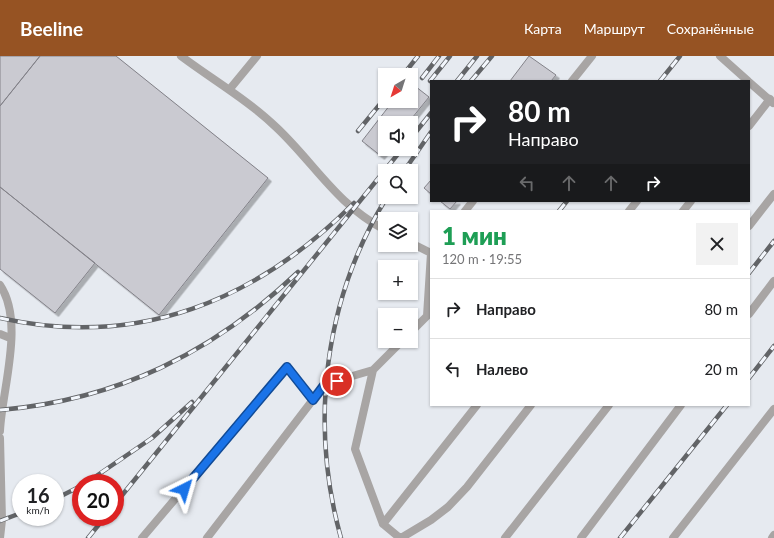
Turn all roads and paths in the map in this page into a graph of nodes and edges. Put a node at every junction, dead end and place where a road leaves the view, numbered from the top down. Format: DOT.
graph roads {
  1 [pos="181,56"];
  2 [pos="257,56"];
  3 [pos="592,56"];
  4 [pos="720,56"];
  5 [pos="573,80"];
  6 [pos="744,80"];
  7 [pos="750,84"];
  8 [pos="229,90"];
  9 [pos="772,101"];
  10 [pos="750,125"];
  11 [pos="774,194"];
  12 [pos="473,202"];
  13 [pos="636,202"];
  14 [pos="690,202"];
  15 [pos="466,210"];
  16 [pos="630,210"];
  17 [pos="684,210"];
  18 [pos="378,225"];
  19 [pos="750,225"];
  20 [pos="418,246"];
  21 [pos="430,252"];
  22 [pos="430,269"];
  23 [pos="774,281"];
  24 [pos="0,286"];
  25 [pos="750,313"];
  26 [pos="418,325"];
  27 [pos="0,334"];
  28 [pos="10,338"];
  29 [pos="395,348"];
  30 [pos="373,370"];
  31 [pos="313,400"];
  32 [pos="476,406"];
  33 [pos="530,406"];
  34 [pos="608,406"];
  35 [pos="680,406"];
  36 [pos="774,409"];
  37 [pos="0,431"];
  38 [pos="0,438"];
  39 [pos="0,474"];
  40 [pos="383,524"];
  41 [pos="774,535"];
  42 [pos="0,538"];
  43 [pos="142,538"];
  44 [pos="207,538"];
  45 [pos="400,538"];
  46 [pos="505,538"];
  47 [pos="581,538"];
  48 [pos="673,538"];
  49 [pos="772,538"];
  1 -- 8 [label="lane"];
  2 -- 8 [label="lane"];
  3 -- 5 [label="lane"];
  4 -- 6 [label="lane"];
  7 -- 9 [label="lane"];
  8 -- 18 [label="lane"];
  9 -- 10 [label="lane"];
  11 -- 19 [label="lane"];
  12 -- 15 [label="lane"];
  13 -- 16 [label="lane"];
  14 -- 17 [label="lane"];
  20 -- 21 [label="lane"];
  22 -- 26 [label="lane"];
  23 -- 25 [label="lane"];
  24 -- 28 [label="lane"];
  27 -- 28 [label="lane"];
  28 -- 37 [label="lane"];
  29 -- 30 [label="lane"];
  30 -- 31 [label="lane"];
  30 -- 40 [label="lane"];
  31 -- 43 [label="lane"];
  31 -- 44 [label="lane"];
  32 -- 40 [label="lane"];
  33 -- 45 [label="lane"];
  34 -- 46 [label="lane"];
  35 -- 47 [label="lane"];
  36 -- 48 [label="lane"];
  38 -- 39 [label="lane"];
  39 -- 42 [label="lane"];
  40 -- 45 [label="lane"];
  41 -- 49 [label="lane"];
}
